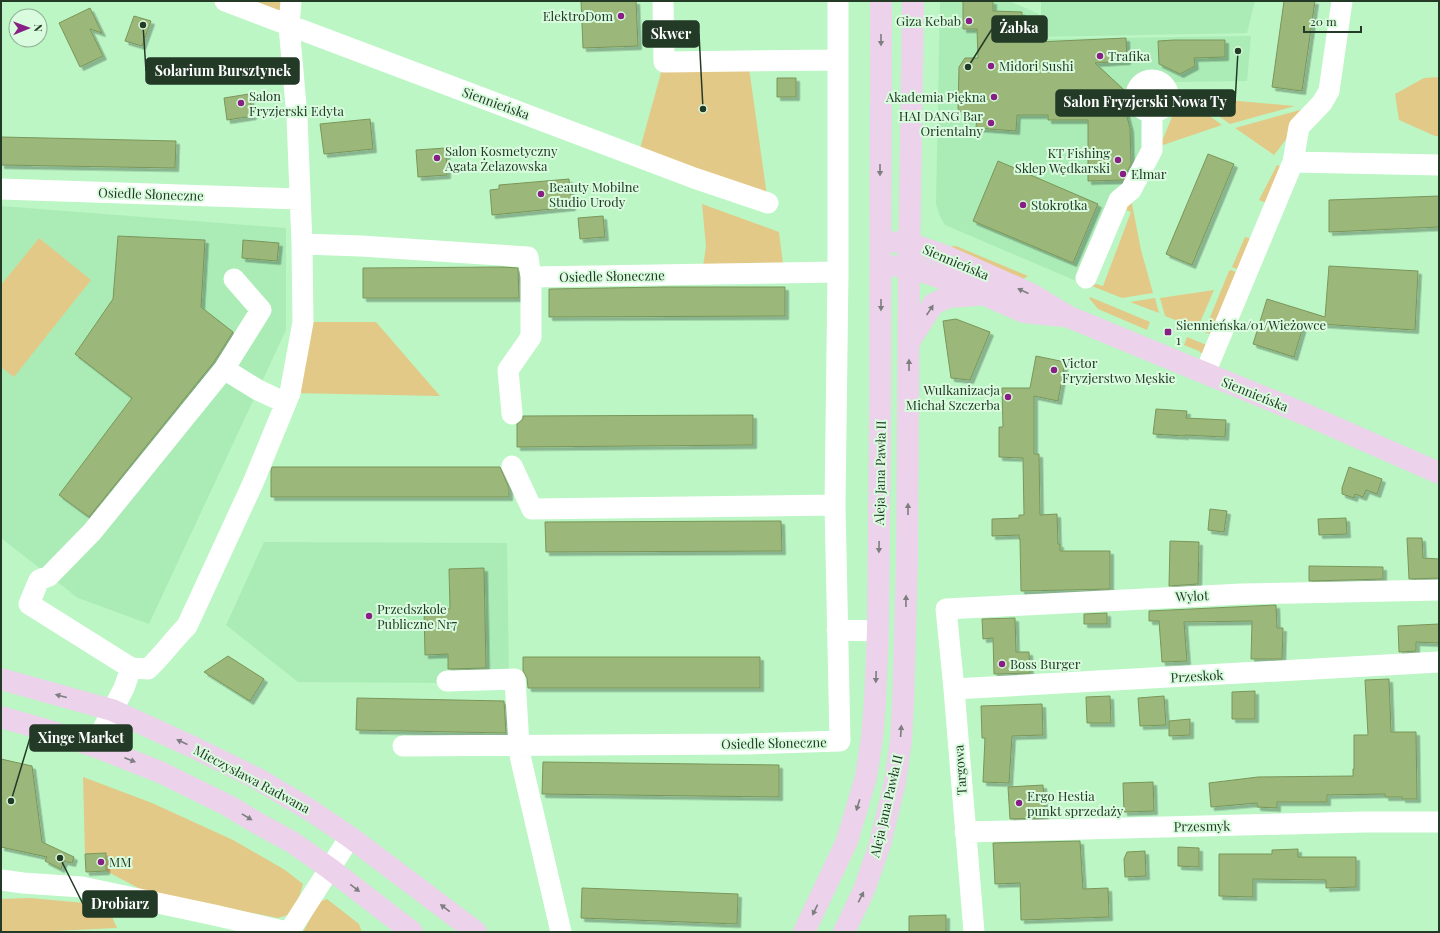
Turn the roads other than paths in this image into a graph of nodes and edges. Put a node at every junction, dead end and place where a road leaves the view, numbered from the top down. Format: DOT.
graph roads {
  1 [pos="225,1"];
  2 [pos="291,1"];
  3 [pos="663,1"];
  4 [pos="838,1"];
  5 [pos="881,1"];
  6 [pos="913,1"];
  7 [pos="1342,1"];
  8 [pos="289,26"];
  9 [pos="838,60"];
  10 [pos="1152,112"];
  11 [pos="1293,162"];
  12 [pos="1439,165"];
  13 [pos="1,189"];
  14 [pos="300,199"];
  15 [pos="768,203"];
  16 [pos="881,241"];
  17 [pos="910,243"];
  18 [pos="302,244"];
  19 [pos="881,266"];
  20 [pos="909,267"];
  21 [pos="838,272"];
  22 [pos="531,277"];
  23 [pos="1086,278"];
  24 [pos="234,279"];
  25 [pos="985,295"];
  26 [pos="1069,317"];
  27 [pos="909,342"];
  28 [pos="224,369"];
  29 [pos="1205,373"];
  30 [pos="286,402"];
  31 [pos="512,414"];
  32 [pos="512,466"];
  33 [pos="1439,473"];
  34 [pos="835,505"];
  35 [pos="1439,590"];
  36 [pos="946,609"];
  37 [pos="837,630"];
  38 [pos="878,631"];
  39 [pos="1439,662"];
  40 [pos="131,668"];
  41 [pos="1,679"];
  42 [pos="448,682"];
  43 [pos="954,689"];
  44 [pos="112,710"];
  45 [pos="1,717"];
  46 [pos="94,746"];
  47 [pos="403,746"];
  48 [pos="519,746"];
  49 [pos="1439,822"];
  50 [pos="965,832"];
  51 [pos="350,837"];
  52 [pos="329,868"];
  53 [pos="1,880"];
  54 [pos="288,932"];
  55 [pos="412,932"];
  56 [pos="476,932"];
  57 [pos="562,932"];
  58 [pos="804,932"];
  59 [pos="844,932"];
  60 [pos="974,932"];
  1 -- 8 [label="street, Siennieńska"];
  2 -- 8 [label="street"];
  3 -- 9 [label="street"];
  4 -- 9 [label="street, Osiedle Słoneczne"];
  5 -- 16 [label="main road, Aleja Jana Pawła II, one-way"];
  6 -- 17 [label="main road, Aleja Jana Pawła II"];
  7 -- 11 [label="street"];
  8 -- 14 [label="street"];
  8 -- 15 [label="street, Siennieńska"];
  9 -- 21 [label="street, Osiedle Słoneczne"];
  10 -- 23 [label="street"];
  11 -- 12 [label="street"];
  11 -- 29 [label="street"];
  13 -- 14 [label="street, Osiedle Słoneczne"];
  14 -- 18 [label="street"];
  16 -- 17 [label="main road, Siennieńska"];
  16 -- 19 [label="main road, Aleja Jana Pawła II"];
  17 -- 20 [label="main road, Aleja Jana Pawła II"];
  26 -- 17 [label="main road, Siennieńska, one-way"];
  18 -- 22 [label="street"];
  18 -- 30 [label="street"];
  19 -- 20 [label="main road, Siennieńska"];
  19 -- 38 [label="main road, Aleja Jana Pawła II, one-way"];
  20 -- 25 [label="main road, Siennieńska"];
  20 -- 27 [label="main road, Aleja Jana Pawła II"];
  21 -- 22 [label="street, Osiedle Słoneczne"];
  21 -- 34 [label="street, Osiedle Słoneczne"];
  22 -- 31 [label="street"];
  24 -- 28 [label="street"];
  25 -- 26 [label="main road, Siennieńska"];
  27 -- 25 [label="main road, one-way"];
  26 -- 29 [label="main road, Siennieńska"];
  59 -- 27 [label="main road, Aleja Jana Pawła II, one-way"];
  28 -- 30 [label="street"];
  28 -- 40 [label="street"];
  29 -- 33 [label="main road, Siennieńska"];
  30 -- 40 [label="street"];
  32 -- 34 [label="street"];
  34 -- 37 [label="street, Osiedle Słoneczne"];
  35 -- 36 [label="street, Wylot"];
  36 -- 43 [label="street, Targowa"];
  37 -- 38 [label="street"];
  37 -- 48 [label="street, Osiedle Słoneczne"];
  38 -- 58 [label="main road, Aleja Jana Pawła II, one-way"];
  39 -- 43 [label="street, Przeskok"];
  40 -- 44 [label="street"];
  44 -- 41 [label="main road, Mieczysława Radwana, one-way"];
  42 -- 48 [label="street"];
  43 -- 50 [label="street, Targowa"];
  44 -- 46 [label="street"];
  51 -- 44 [label="main road, Mieczysława Radwana, one-way"];
  45 -- 46 [label="main road"];
  46 -- 52 [label="main road, one-way"];
  47 -- 48 [label="street, Osiedle Słoneczne"];
  48 -- 57 [label="street"];
  49 -- 50 [label="street, Przesmyk"];
  50 -- 60 [label="street, Targowa"];
  51 -- 52 [label="street"];
  56 -- 51 [label="main road, Mieczysława Radwana, one-way"];
  52 -- 54 [label="street"];
  52 -- 55 [label="main road, one-way"];
  53 -- 54 [label="street"];
}
